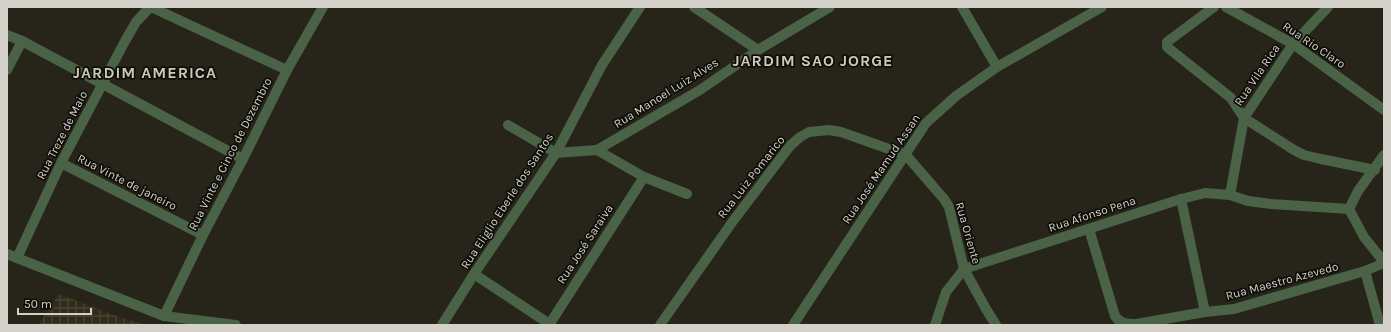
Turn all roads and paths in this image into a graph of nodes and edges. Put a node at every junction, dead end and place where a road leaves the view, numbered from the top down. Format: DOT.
graph roads {
  1 [pos="150,7"];
  2 [pos="324,7"];
  3 [pos="640,7"];
  4 [pos="694,7"];
  5 [pos="830,7"];
  6 [pos="962,7"];
  7 [pos="1102,7"];
  8 [pos="1214,7"];
  9 [pos="1226,7"];
  10 [pos="1328,7"];
  11 [pos="7,35"];
  12 [pos="22,41"];
  13 [pos="1293,44"];
  14 [pos="758,50"];
  15 [pos="997,67"];
  16 [pos="7,70"];
  17 [pos="287,70"];
  18 [pos="103,84"];
  19 [pos="1384,110"];
  20 [pos="1244,118"];
  21 [pos="508,125"];
  22 [pos="597,150"];
  23 [pos="556,153"];
  24 [pos="906,155"];
  25 [pos="1384,156"];
  26 [pos="244,160"];
  27 [pos="61,163"];
  28 [pos="1375,170"];
  29 [pos="644,177"];
  30 [pos="687,194"];
  31 [pos="1230,195"];
  32 [pos="1181,199"];
  33 [pos="1349,210"];
  34 [pos="1090,229"];
  35 [pos="203,235"];
  36 [pos="7,254"];
  37 [pos="17,258"];
  38 [pos="1384,263"];
  39 [pos="964,269"];
  40 [pos="1365,271"];
  41 [pos="474,274"];
  42 [pos="1205,312"];
  43 [pos="164,316"];
  44 [pos="236,325"];
  45 [pos="442,325"];
  46 [pos="549,325"];
  47 [pos="660,325"];
  48 [pos="793,325"];
  49 [pos="935,325"];
  50 [pos="996,325"];
  51 [pos="1380,325"];
  1 -- 17 [label="street"];
  1 -- 18 [label="street, Rua Treze de Maio"];
  2 -- 17 [label="street, Rua Vinte e Cinco de Dezembro"];
  3 -- 23 [label="street, Rua Eliglio Eberle dos Santos"];
  4 -- 14 [label="street"];
  5 -- 14 [label="street, Rua Manoel Luiz Alves"];
  6 -- 15 [label="street"];
  7 -- 15 [label="street, Rua José Mamud Assan"];
  8 -- 20 [label="street"];
  9 -- 13 [label="street, Rua Rio Claro"];
  10 -- 13 [label="street, Rua Vila Rica"];
  11 -- 12 [label="street"];
  12 -- 16 [label="street"];
  12 -- 18 [label="street"];
  13 -- 19 [label="street, Rua Rio Claro"];
  13 -- 20 [label="street, Rua Vila Rica"];
  14 -- 22 [label="street, Rua Manoel Luiz Alves"];
  15 -- 24 [label="street, Rua José Mamud Assan"];
  17 -- 26 [label="street, Rua Vinte e Cinco de Dezembro"];
  18 -- 26 [label="street"];
  18 -- 27 [label="street, Rua Treze de Maio"];
  20 -- 28 [label="street"];
  20 -- 31 [label="street, Rua Vila Rica"];
  21 -- 23 [label="street"];
  22 -- 23 [label="street"];
  22 -- 29 [label="street"];
  23 -- 41 [label="street, Rua Eliglio Eberle dos Santos"];
  24 -- 39 [label="street, Rua Oriente"];
  24 -- 47 [label="street, Rua Luiz Pomarico"];
  24 -- 48 [label="street, Rua José Mamud Assan"];
  25 -- 28 [label="street"];
  26 -- 35 [label="street, Rua Vinte e Cinco de Dezembro"];
  27 -- 35 [label="street, Rua Vinte de janeiro"];
  27 -- 37 [label="street, Rua Treze de Maio"];
  28 -- 33 [label="street"];
  29 -- 30 [label="street"];
  29 -- 46 [label="street, Rua José Saraiva"];
  31 -- 32 [label="street, Rua Afonso Pena"];
  31 -- 33 [label="street, Rua Afonso Pena"];
  32 -- 34 [label="street, Rua Afonso Pena"];
  32 -- 42 [label="street"];
  33 -- 38 [label="street"];
  34 -- 39 [label="street, Rua Afonso Pena"];
  34 -- 42 [label="street, Rua Maestro Azevedo"];
  35 -- 43 [label="street, Rua Vinte e Cinco de Dezembro"];
  36 -- 37 [label="street"];
  37 -- 43 [label="street"];
  38 -- 40 [label="street, Rua Maestro Azevedo"];
  39 -- 49 [label="street"];
  39 -- 50 [label="street, Rua Oriente"];
  40 -- 42 [label="street, Rua Maestro Azevedo"];
  40 -- 51 [label="street"];
  41 -- 45 [label="street, Rua Eliglio Eberle dos Santos"];
  41 -- 46 [label="street"];
  43 -- 44 [label="street"];
}
